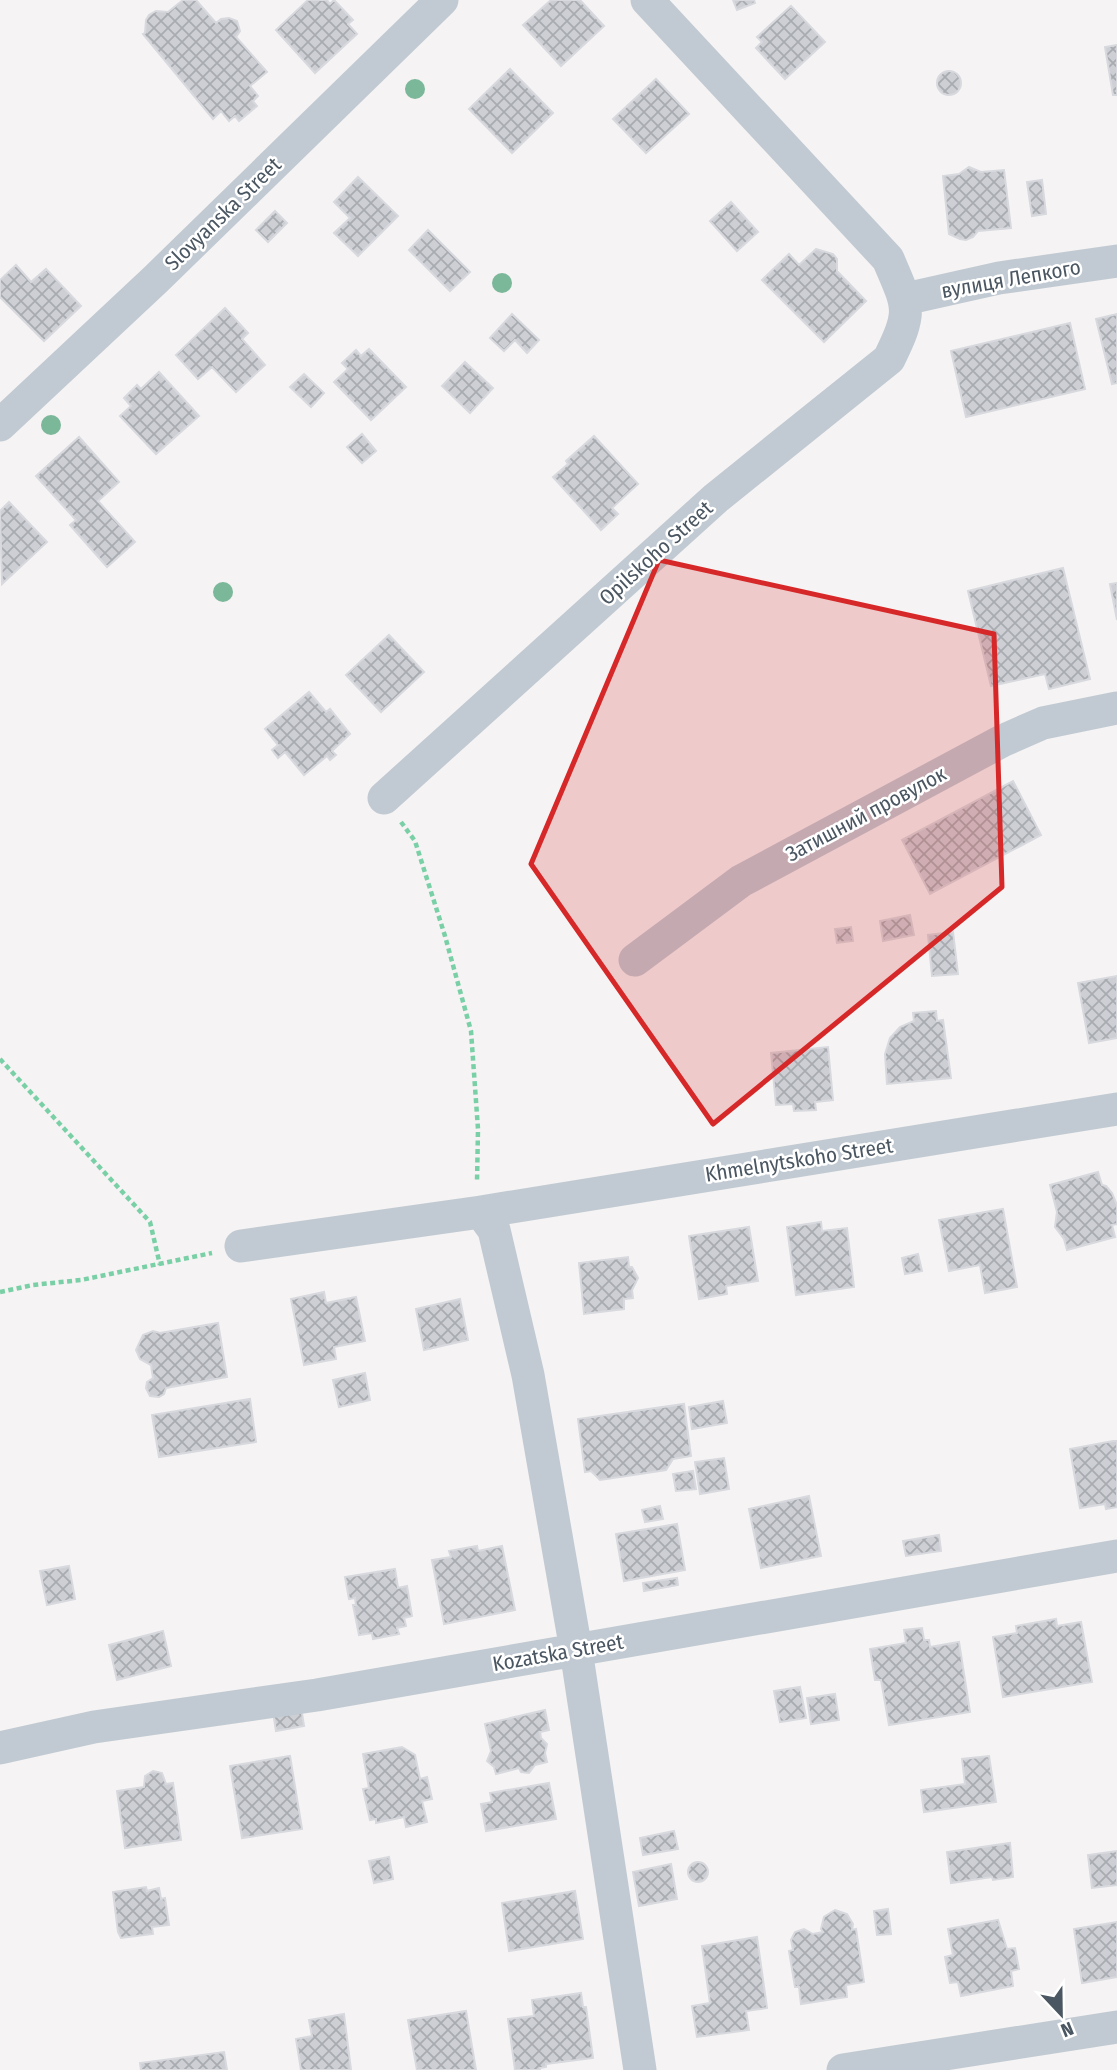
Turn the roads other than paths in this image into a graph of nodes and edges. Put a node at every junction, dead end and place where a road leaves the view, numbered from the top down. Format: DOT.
graph roads {
  1 [pos="442,0"];
  2 [pos="647,0"];
  3 [pos="1117,261"];
  4 [pos="905,299"];
  5 [pos="0,425"];
  6 [pos="1117,708"];
  7 [pos="384,798"];
  8 [pos="635,960"];
  9 [pos="1117,1109"];
  10 [pos="481,1212"];
  11 [pos="241,1246"];
  12 [pos="1117,1556"];
  13 [pos="576,1650"];
  14 [pos="0,1748"];
  15 [pos="1117,2027"];
  16 [pos="640,2070"];
  17 [pos="843,2070"];
  1 -- 5 [label="street, Slovyanska Street"];
  2 -- 4 [label="street"];
  3 -- 4 [label="street, вулиця Лепкого"];
  4 -- 7 [label="street, Opilskoho Street"];
  6 -- 8 [label="street, Затишний провулок"];
  9 -- 10 [label="street, Khmelnytskoho Street"];
  10 -- 11 [label="street, Khmelnytskoho Street"];
  10 -- 13 [label="street"];
  12 -- 13 [label="street, Kozatska Street"];
  13 -- 14 [label="street, Kozatska Street"];
  13 -- 16 [label="street"];
  15 -- 17 [label="street"];
}
